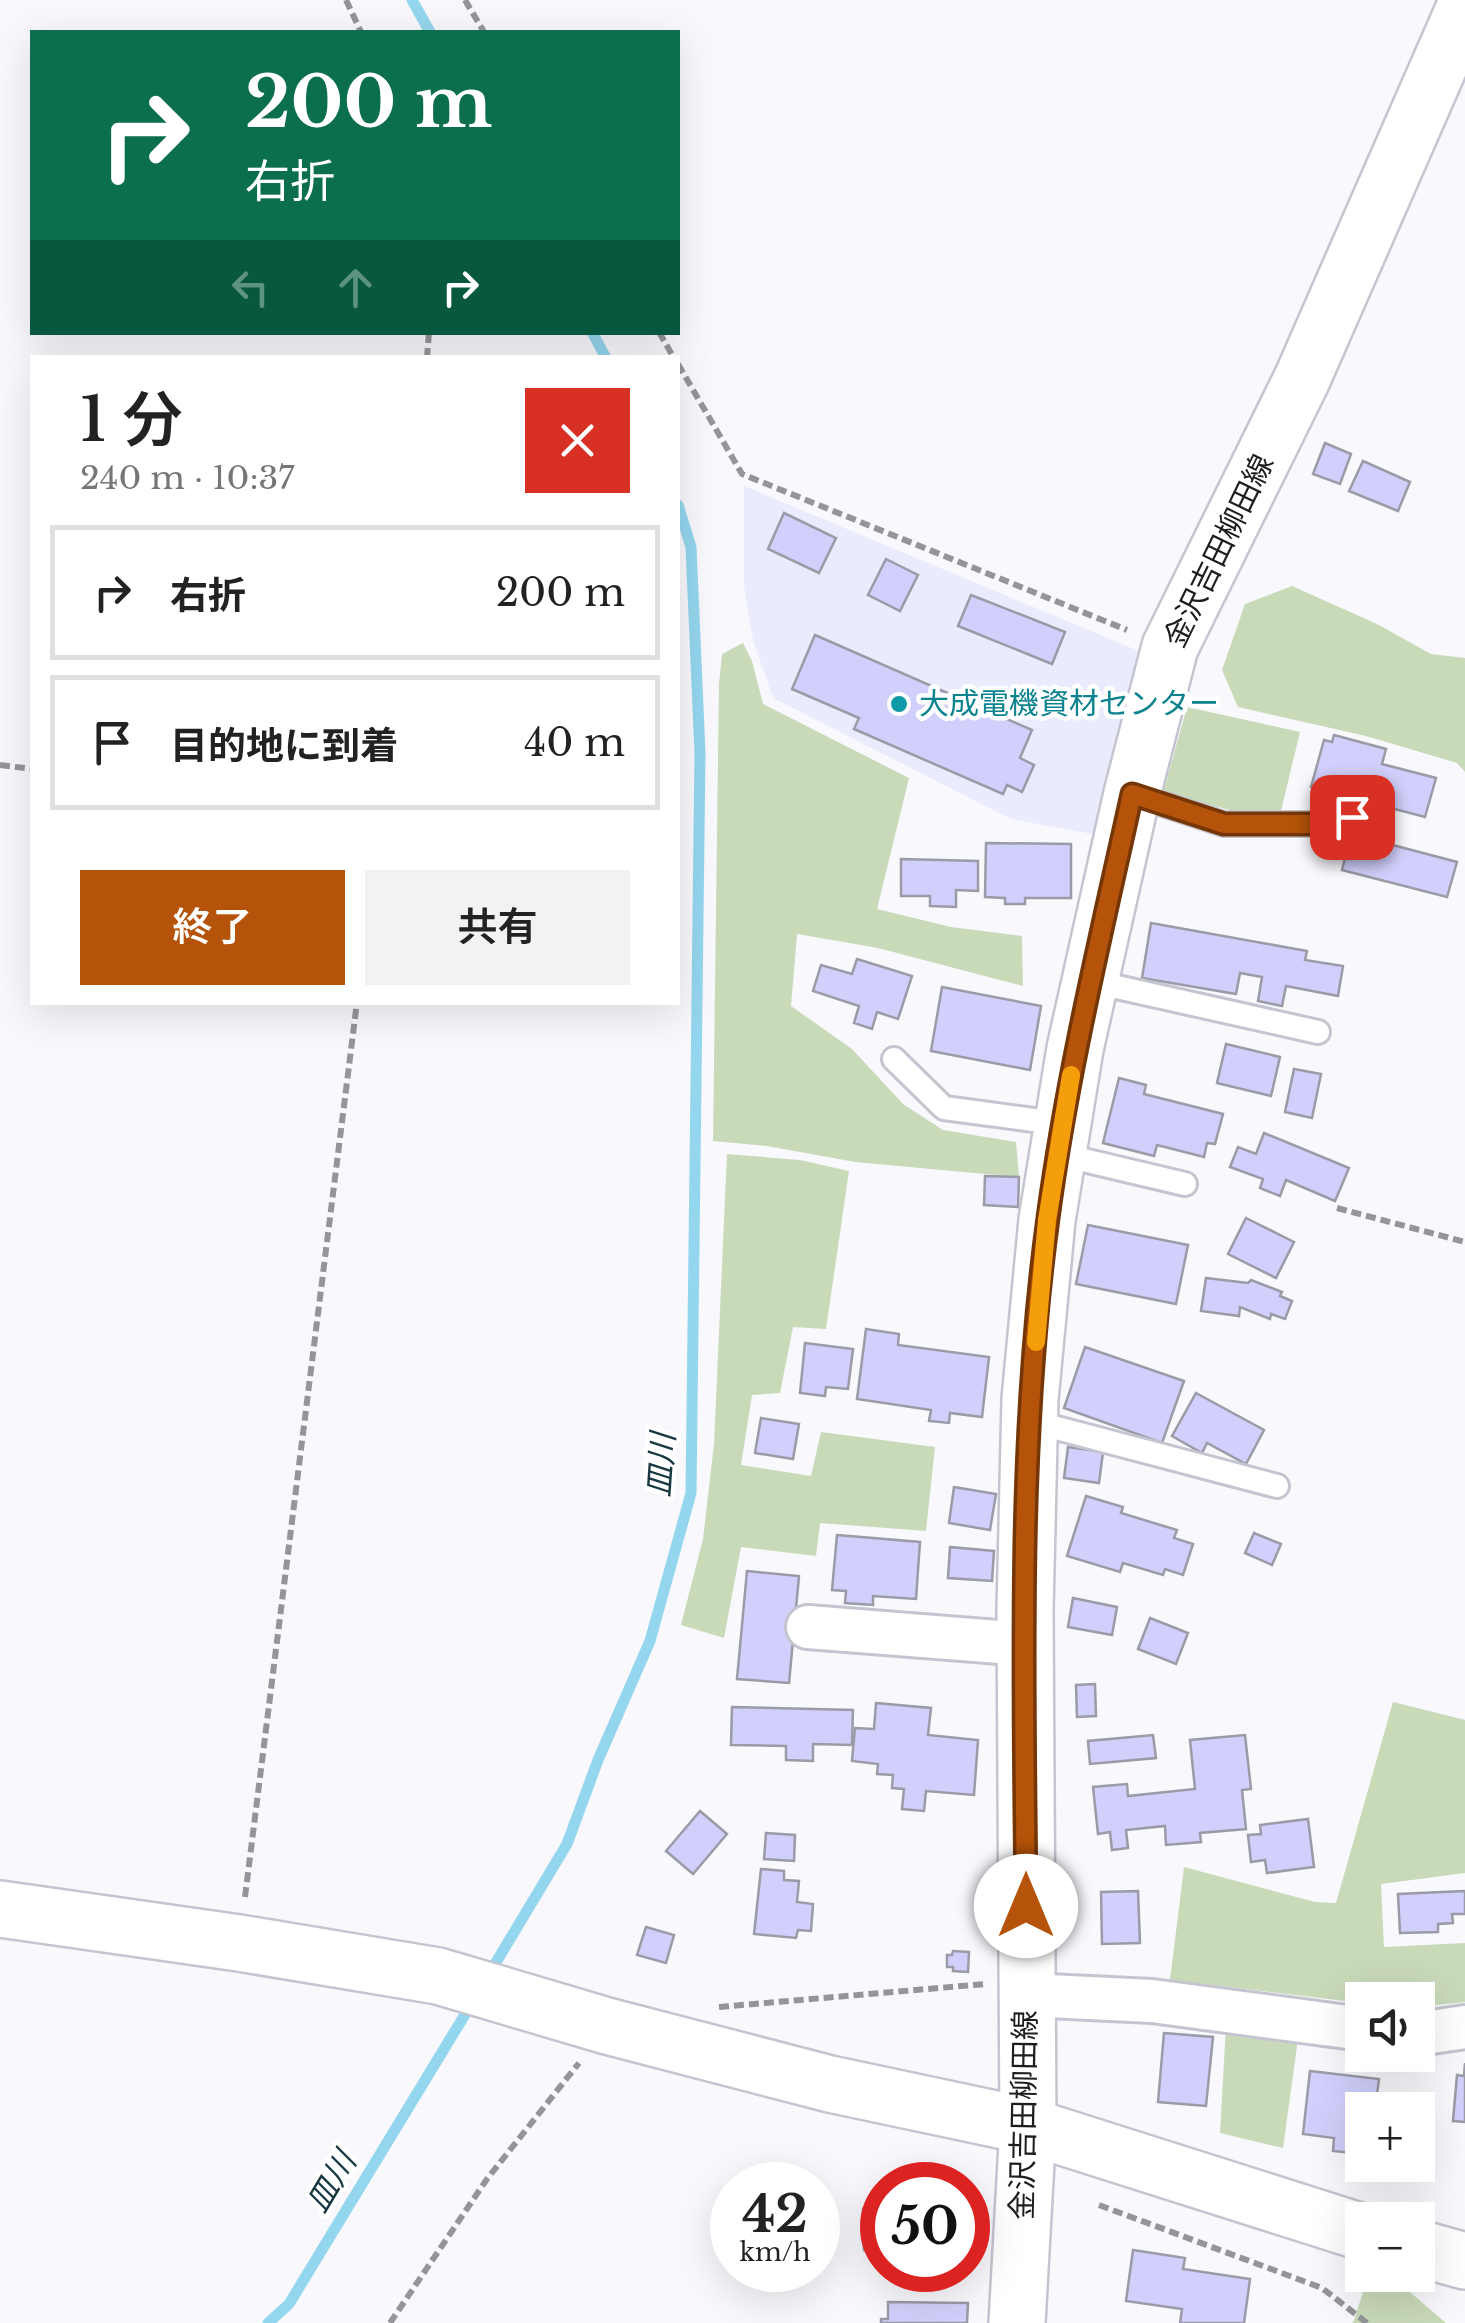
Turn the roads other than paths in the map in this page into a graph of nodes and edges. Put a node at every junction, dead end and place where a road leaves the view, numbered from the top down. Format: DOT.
graph roads {
  1 [pos="1465,7"];
  2 [pos="1132,794"];
  3 [pos="1367,819"];
  4 [pos="1090,981"];
  5 [pos="1318,1032"];
  6 [pos="894,1059"];
  7 [pos="1060,1139"];
  8 [pos="1184,1184"];
  9 [pos="1030,1422"];
  10 [pos="1277,1486"];
  11 [pos="808,1627"];
  12 [pos="1026,1644"];
  13 [pos="0,1909"];
  14 [pos="1026,1988"];
  15 [pos="1345,2026"];
  16 [pos="1465,2027"];
  17 [pos="1435,2031"];
  18 [pos="1028,2126"];
  19 [pos="1345,2227"];
  20 [pos="1435,2253"];
  21 [pos="1465,2261"];
  22 [pos="1017,2323"];
  1 -- 2 [label="main road, 金沢吉田柳田線"];
  2 -- 3 [label="lane"];
  2 -- 4 [label="main road, 金沢吉田柳田線"];
  4 -- 5 [label="lane"];
  4 -- 7 [label="main road, 金沢吉田柳田線"];
  6 -- 7 [label="lane"];
  7 -- 8 [label="lane"];
  7 -- 9 [label="main road, 金沢吉田柳田線"];
  9 -- 10 [label="lane"];
  9 -- 12 [label="main road, 金沢吉田柳田線"];
  11 -- 12 [label="street"];
  12 -- 14 [label="main road, 金沢吉田柳田線"];
  13 -- 18 [label="main road"];
  14 -- 15 [label="street"];
  14 -- 18 [label="main road, 金沢吉田柳田線"];
  16 -- 17 [label="street"];
  18 -- 19 [label="main road"];
  18 -- 22 [label="main road, 金沢吉田柳田線"];
  20 -- 21 [label="main road"];
}
